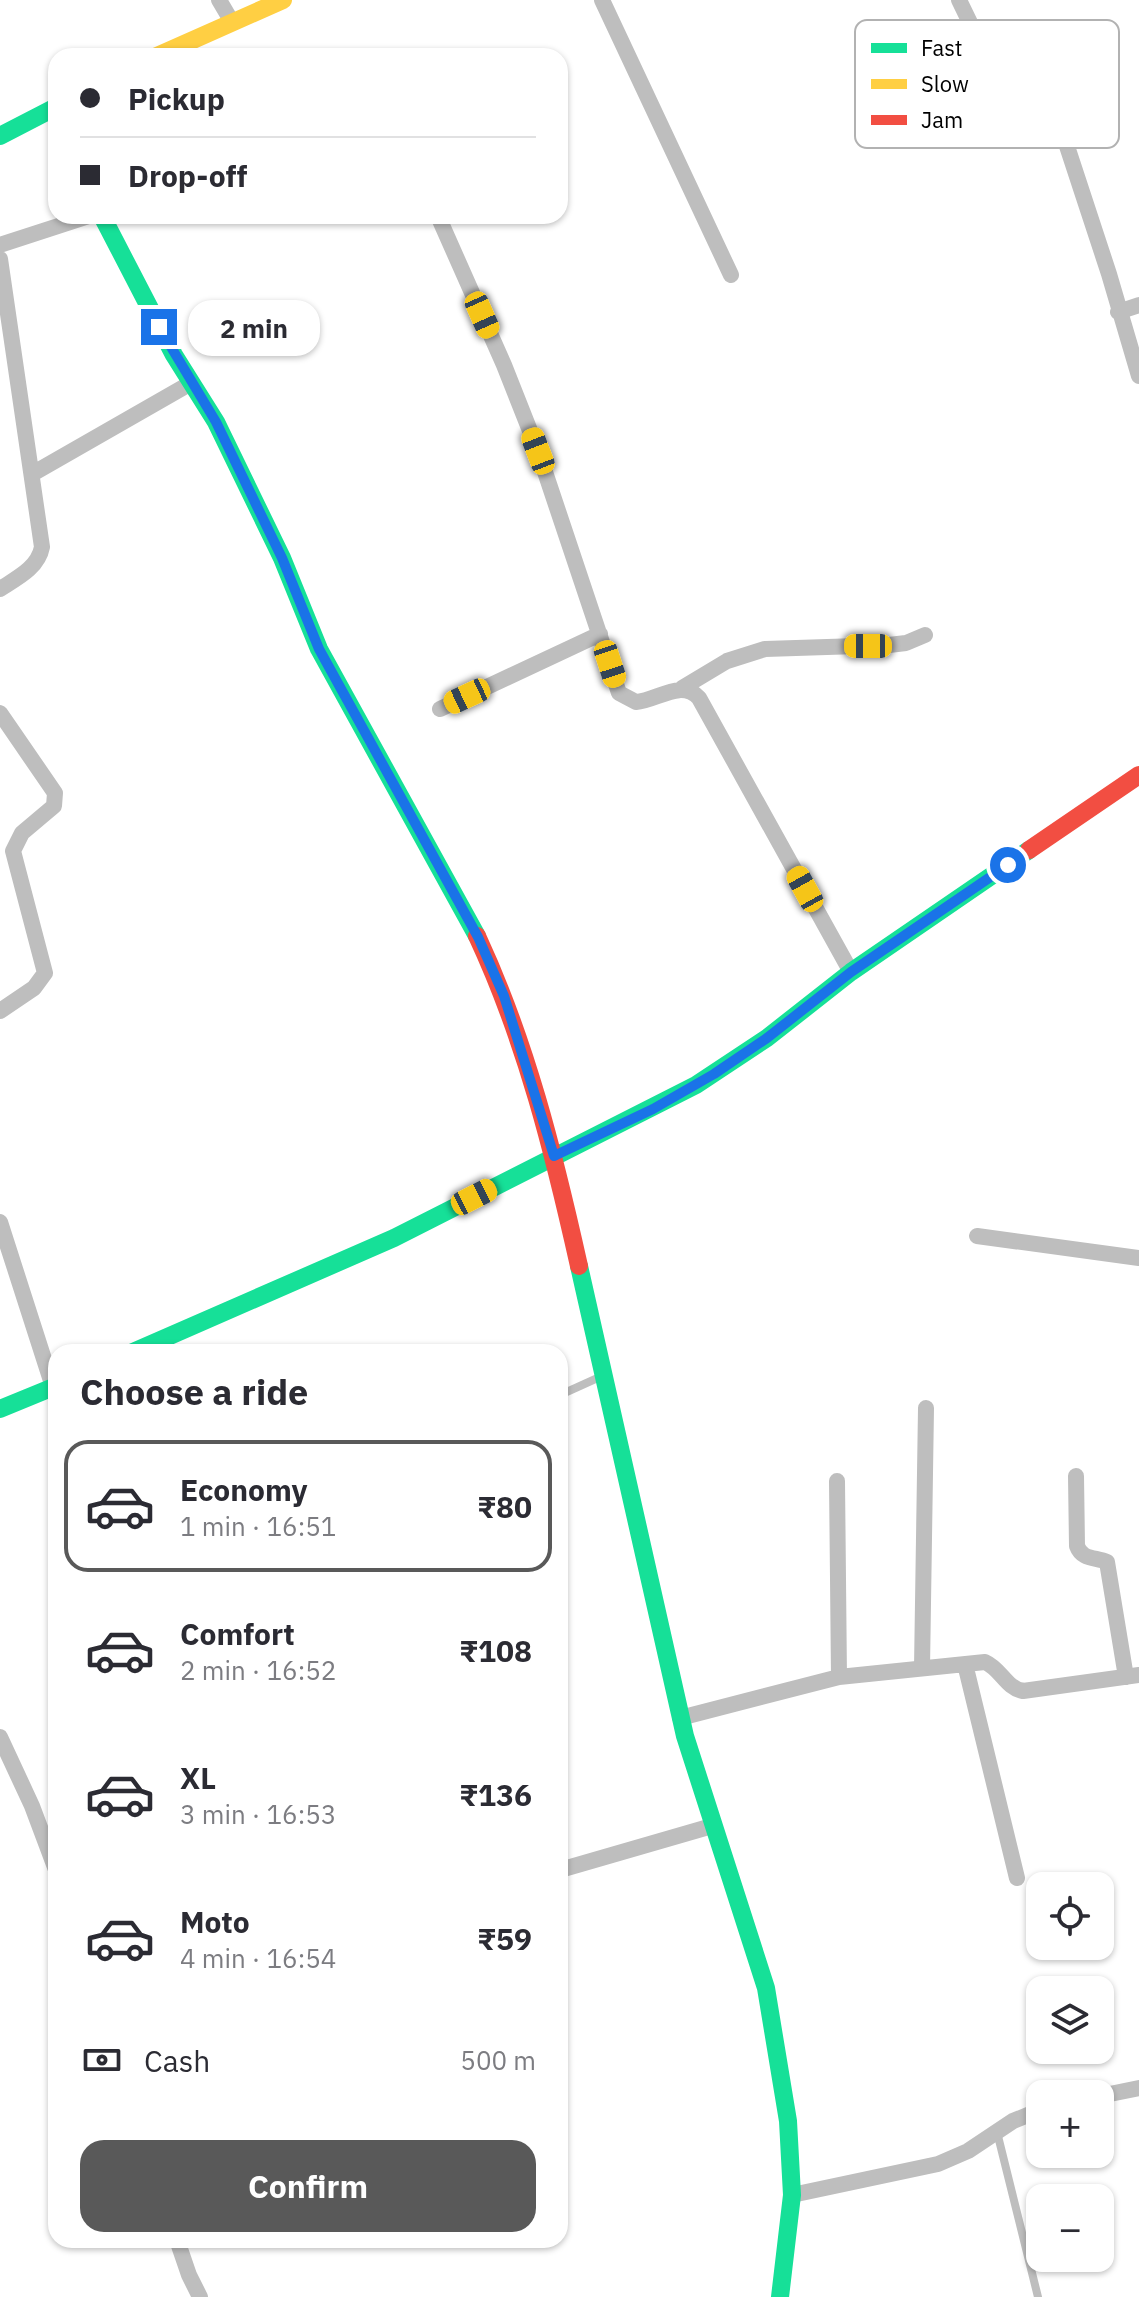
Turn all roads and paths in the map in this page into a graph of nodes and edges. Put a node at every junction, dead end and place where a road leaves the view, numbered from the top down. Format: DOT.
graph roads {
  1 [pos="219,0"];
  2 [pos="283,0"];
  3 [pos="602,0"];
  4 [pos="959,0"];
  5 [pos="969,20"];
  6 [pos="232,22"];
  7 [pos="175,48"];
  8 [pos="48,111"];
  9 [pos="0,136"];
  10 [pos="1068,148"];
  11 [pos="64,224"];
  12 [pos="106,224"];
  13 [pos="442,224"];
  14 [pos="0,245"];
  15 [pos="0,259"];
  16 [pos="731,275"];
  17 [pos="1139,305"];
  18 [pos="1118,312"];
  19 [pos="1139,376"];
  20 [pos="191,383"];
  21 [pos="32,474"];
  22 [pos="0,589"];
  23 [pos="600,634"];
  24 [pos="925,635"];
  25 [pos="682,688"];
  26 [pos="440,709"];
  27 [pos="0,713"];
  28 [pos="1139,775"];
  29 [pos="851,972"];
  30 [pos="0,1011"];
  31 [pos="554,1156"];
  32 [pos="0,1222"];
  33 [pos="977,1236"];
  34 [pos="1139,1258"];
  35 [pos="151,1344"];
  36 [pos="48,1365"];
  37 [pos="603,1376"];
  38 [pos="48,1389"];
  39 [pos="568,1391"];
  40 [pos="926,1408"];
  41 [pos="0,1409"];
  42 [pos="1076,1476"];
  43 [pos="837,1481"];
  44 [pos="965,1664"];
  45 [pos="922,1668"];
  46 [pos="1132,1676"];
  47 [pos="839,1677"];
  48 [pos="680,1718"];
  49 [pos="0,1737"];
  50 [pos="712,1826"];
  51 [pos="48,1849"];
  52 [pos="568,1868"];
  53 [pos="1017,1878"];
  54 [pos="1139,2088"];
  55 [pos="1114,2093"];
  56 [pos="1026,2115"];
  57 [pos="996,2132"];
  58 [pos="792,2195"];
  59 [pos="180,2248"];
  60 [pos="200,2297"];
  61 [pos="780,2297"];
  62 [pos="1038,2297"];
  1 -- 6 [label="street"];
  2 -- 6 [label="street"];
  3 -- 16 [label="street"];
  4 -- 5 [label="street"];
  6 -- 7 [label="street"];
  8 -- 9 [label="street"];
  10 -- 18 [label="street"];
  11 -- 14 [label="street"];
  12 -- 20 [label="street"];
  13 -- 23 [label="street"];
  15 -- 21 [label="street"];
  17 -- 18 [label="street"];
  18 -- 19 [label="street"];
  20 -- 21 [label="street"];
  20 -- 31 [label="street"];
  21 -- 22 [label="street"];
  23 -- 25 [label="street"];
  23 -- 26 [label="street"];
  24 -- 25 [label="street"];
  25 -- 29 [label="street"];
  27 -- 30 [label="street"];
  28 -- 29 [label="street"];
  29 -- 31 [label="street"];
  31 -- 35 [label="street"];
  31 -- 37 [label="street"];
  32 -- 36 [label="street"];
  33 -- 34 [label="street"];
  37 -- 39 [label="lane"];
  37 -- 48 [label="street"];
  38 -- 41 [label="street"];
  40 -- 45 [label="street"];
  42 -- 46 [label="street"];
  43 -- 47 [label="street"];
  44 -- 45 [label="street"];
  44 -- 46 [label="street"];
  44 -- 53 [label="street"];
  45 -- 47 [label="street"];
  47 -- 48 [label="street"];
  48 -- 50 [label="street"];
  49 -- 51 [label="street"];
  50 -- 52 [label="street"];
  50 -- 58 [label="street"];
  54 -- 55 [label="street"];
  56 -- 57 [label="street"];
  57 -- 58 [label="street"];
  57 -- 62 [label="lane"];
  58 -- 61 [label="street"];
  59 -- 60 [label="street"];
}
